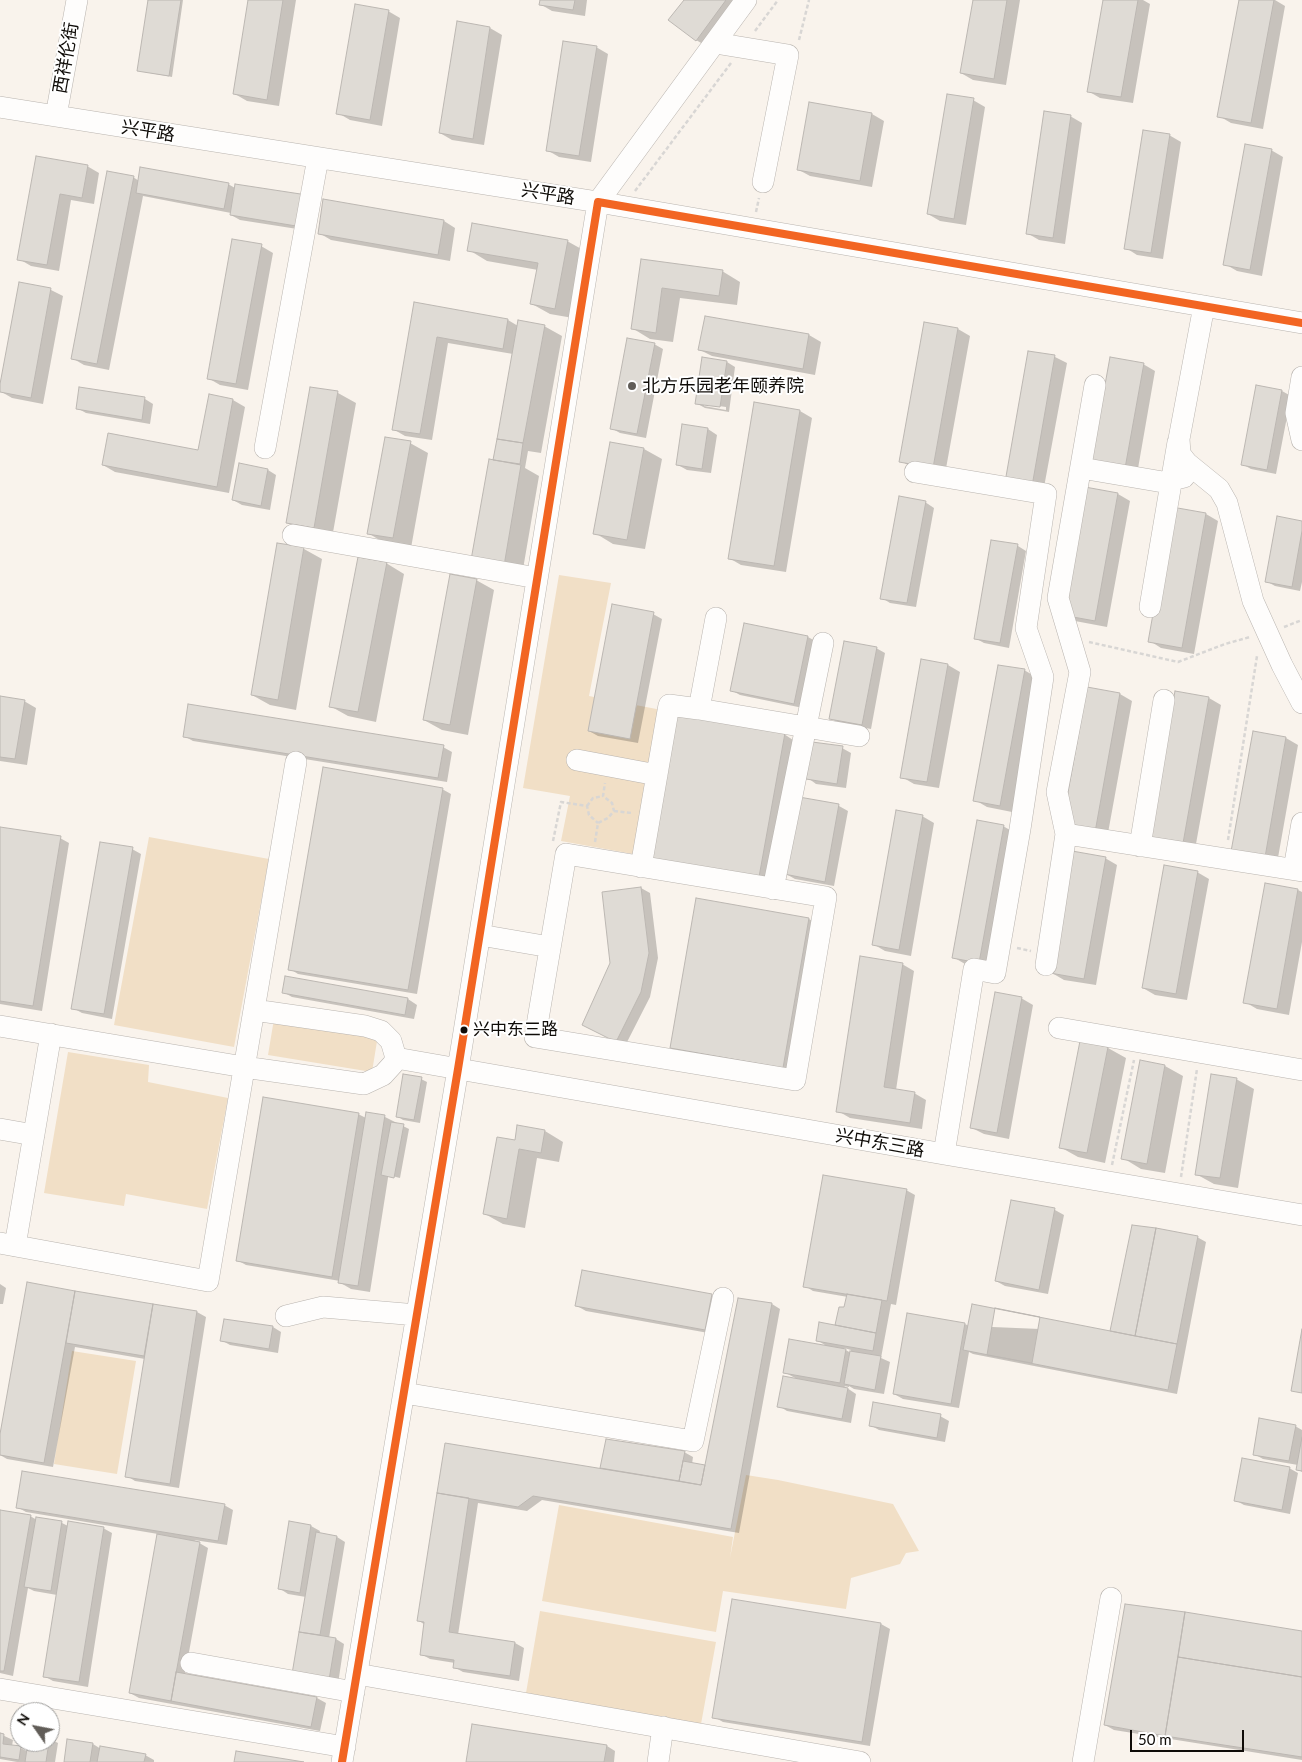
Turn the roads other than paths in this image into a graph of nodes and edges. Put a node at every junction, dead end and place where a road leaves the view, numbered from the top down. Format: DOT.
graph roads {
  1 [pos="77,0"];
  2 [pos="746,0"];
  3 [pos="715,43"];
  4 [pos="0,107"];
  5 [pos="56,116"];
  6 [pos="318,158"];
  7 [pos="764,182"];
  8 [pos="598,202"];
  9 [pos="1204,306"];
  10 [pos="1302,322"];
  11 [pos="1302,377"];
  12 [pos="1095,385"];
  13 [pos="1179,438"];
  14 [pos="1302,440"];
  15 [pos="265,448"];
  16 [pos="1081,468"];
  17 [pos="915,472"];
  18 [pos="1202,474"];
  19 [pos="1172,480"];
  20 [pos="293,536"];
  21 [pos="537,578"];
  22 [pos="1150,607"];
  23 [pos="716,618"];
  24 [pos="823,643"];
  25 [pos="1164,700"];
  26 [pos="1302,703"];
  27 [pos="699,709"];
  28 [pos="806,727"];
  29 [pos="859,736"];
  30 [pos="578,760"];
  31 [pos="296,762"];
  32 [pos="657,775"];
  33 [pos="1302,823"];
  34 [pos="1066,834"];
  35 [pos="1140,846"];
  36 [pos="641,867"];
  37 [pos="1298,870"];
  38 [pos="773,888"];
  39 [pos="480,935"];
  40 [pos="550,946"];
  41 [pos="1047,960"];
  42 [pos="254,1010"];
  43 [pos="0,1026"];
  44 [pos="1060,1028"];
  45 [pos="51,1034"];
  46 [pos="396,1058"];
  47 [pos="244,1067"];
  48 [pos="458,1069"];
  49 [pos="1302,1070"];
  50 [pos="0,1129"];
  51 [pos="34,1134"];
  52 [pos="944,1154"];
  53 [pos="1302,1215"];
  54 [pos="8,1245"];
  55 [pos="723,1298"];
  56 [pos="417,1314"];
  57 [pos="286,1316"];
  58 [pos="404,1393"];
  59 [pos="1111,1598"];
  60 [pos="191,1664"];
  61 [pos="355,1683"];
  62 [pos="0,1689"];
  63 [pos="664,1728"];
  64 [pos="343,1755"];
  65 [pos="658,1762"];
  66 [pos="860,1762"];
  67 [pos="1083,1762"];
  1 -- 5 [label="street, 西祥伦街"];
  2 -- 3 [label="street"];
  3 -- 7 [label="street"];
  3 -- 8 [label="street"];
  4 -- 5 [label="street, 兴平路"];
  5 -- 6 [label="street, 兴平路"];
  6 -- 8 [label="street, 兴平路"];
  6 -- 15 [label="street"];
  8 -- 9 [label="street, 兴平路"];
  8 -- 21 [label="street"];
  9 -- 10 [label="street, 兴平路"];
  9 -- 13 [label="street"];
  11 -- 14 [label="street"];
  12 -- 16 [label="street"];
  13 -- 18 [label="street"];
  13 -- 19 [label="street"];
  16 -- 19 [label="street"];
  16 -- 34 [label="street"];
  17 -- 52 [label="street"];
  18 -- 19 [label="street"];
  18 -- 26 [label="street"];
  19 -- 22 [label="street"];
  20 -- 21 [label="street"];
  21 -- 39 [label="street"];
  23 -- 27 [label="street"];
  24 -- 28 [label="street"];
  25 -- 35 [label="street"];
  27 -- 28 [label="street"];
  27 -- 32 [label="street"];
  28 -- 29 [label="street"];
  28 -- 38 [label="street"];
  30 -- 32 [label="street"];
  31 -- 42 [label="street"];
  32 -- 36 [label="street"];
  33 -- 37 [label="street"];
  34 -- 35 [label="street"];
  34 -- 41 [label="street"];
  35 -- 37 [label="street"];
  36 -- 38 [label="street"];
  36 -- 40 [label="street"];
  38 -- 40 [label="street"];
  39 -- 40 [label="street"];
  39 -- 48 [label="street"];
  42 -- 46 [label="street"];
  42 -- 47 [label="street"];
  43 -- 45 [label="street"];
  44 -- 49 [label="street"];
  45 -- 47 [label="street"];
  45 -- 51 [label="street"];
  46 -- 47 [label="street"];
  46 -- 48 [label="street, 兴中东三路"];
  47 -- 54 [label="street"];
  48 -- 52 [label="street, 兴中东三路"];
  48 -- 56 [label="street"];
  50 -- 51 [label="street"];
  51 -- 54 [label="street"];
  52 -- 53 [label="street, 兴中东三路"];
  55 -- 58 [label="street"];
  56 -- 57 [label="street"];
  56 -- 58 [label="street"];
  58 -- 61 [label="street"];
  59 -- 67 [label="street"];
  60 -- 61 [label="street"];
  61 -- 63 [label="street"];
  61 -- 64 [label="street"];
  62 -- 64 [label="street"];
  63 -- 65 [label="street"];
  63 -- 66 [label="street"];
}
